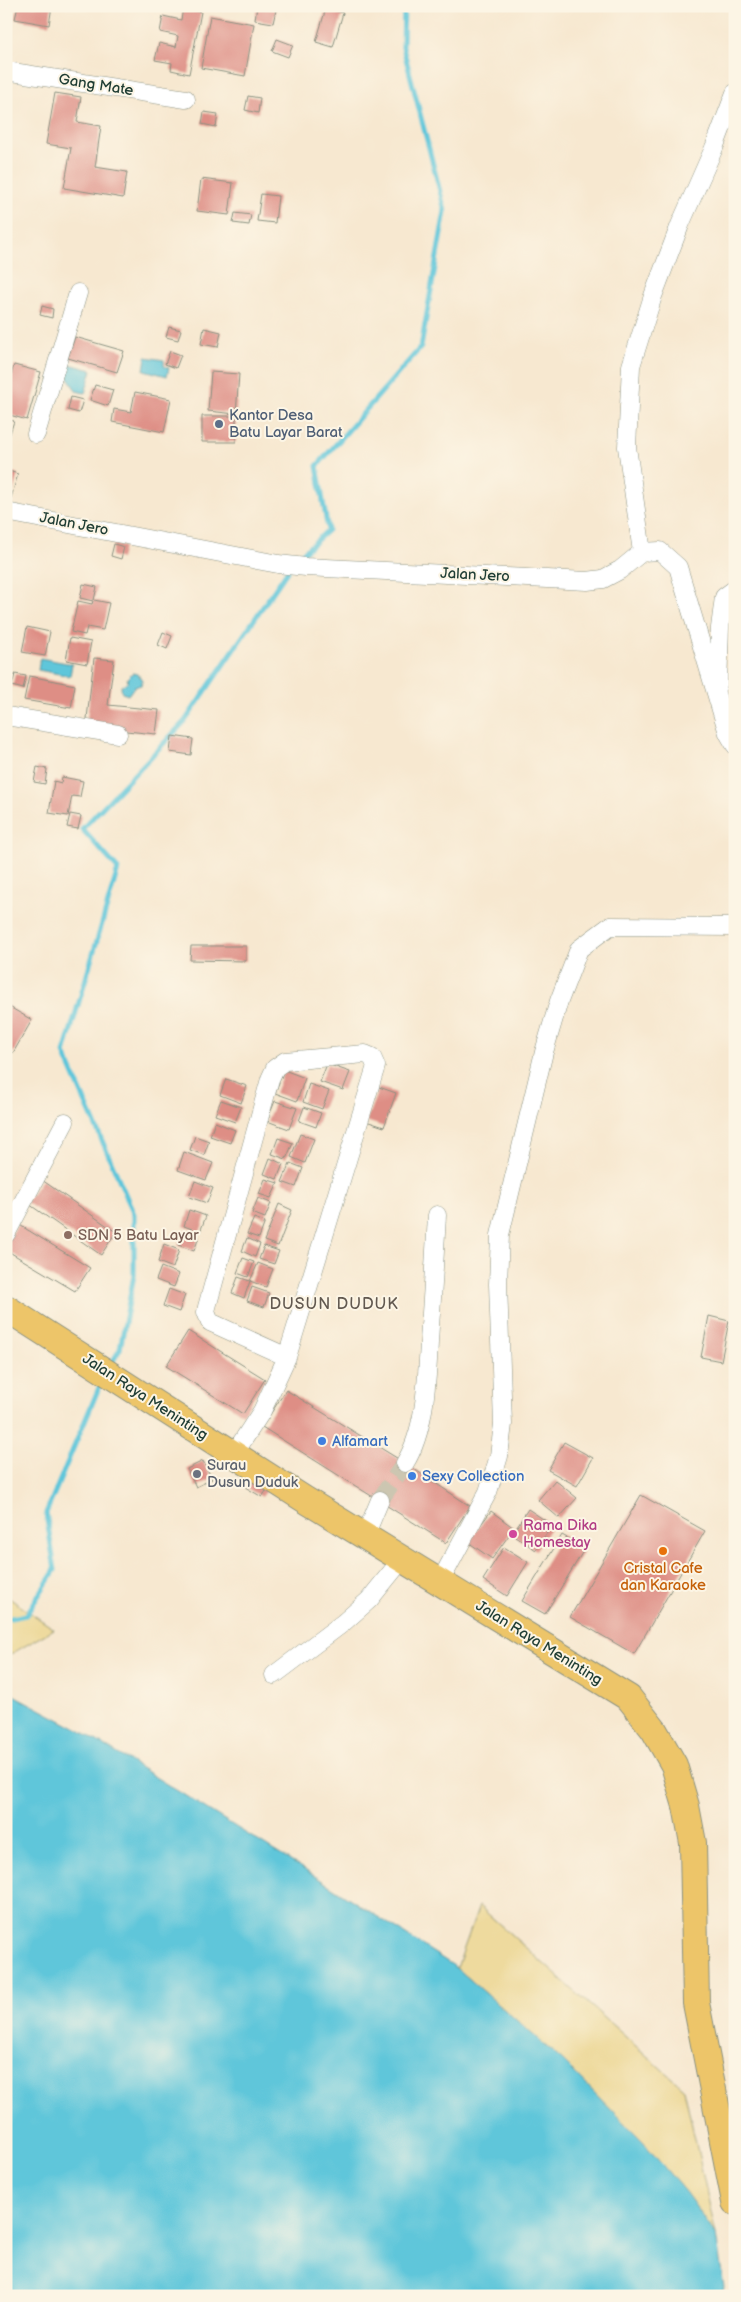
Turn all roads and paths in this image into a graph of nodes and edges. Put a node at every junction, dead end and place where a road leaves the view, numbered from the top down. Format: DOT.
graph roads {
  1 [pos="6,71"];
  2 [pos="735,93"];
  3 [pos="186,99"];
  4 [pos="78,293"];
  5 [pos="36,434"];
  6 [pos="6,512"];
  7 [pos="642,552"];
  8 [pos="735,589"];
  9 [pos="718,700"];
  10 [pos="6,716"];
  11 [pos="118,734"];
  12 [pos="735,745"];
  13 [pos="735,927"];
  14 [pos="65,1122"];
  15 [pos="437,1215"];
  16 [pos="6,1234"];
  17 [pos="6,1308"];
  18 [pos="287,1357"];
  19 [pos="234,1454"];
  20 [pos="404,1463"];
  21 [pos="380,1500"];
  22 [pos="365,1536"];
  23 [pos="403,1558"];
  24 [pos="440,1582"];
  25 [pos="274,1675"];
  26 [pos="735,2202"];
  1 -- 3 [label="street, Gang Mate"];
  2 -- 7 [label="street"];
  4 -- 5 [label="street"];
  6 -- 7 [label="street, Jalan Jero"];
  7 -- 9 [label="street"];
  8 -- 9 [label="street"];
  9 -- 12 [label="street"];
  10 -- 11 [label="street"];
  13 -- 24 [label="street"];
  14 -- 16 [label="street"];
  15 -- 20 [label="street"];
  17 -- 19 [label="highway, Jalan Raya Meninting"];
  18 -- 18 [label="street"];
  18 -- 19 [label="street"];
  19 -- 22 [label="highway, Jalan Raya Meninting"];
  21 -- 22 [label="street"];
  22 -- 23 [label="highway, Jalan Raya Meninting"];
  23 -- 24 [label="highway, Jalan Raya Meninting"];
  23 -- 25 [label="street"];
  24 -- 26 [label="highway, Jalan Raya Meninting"];
}
